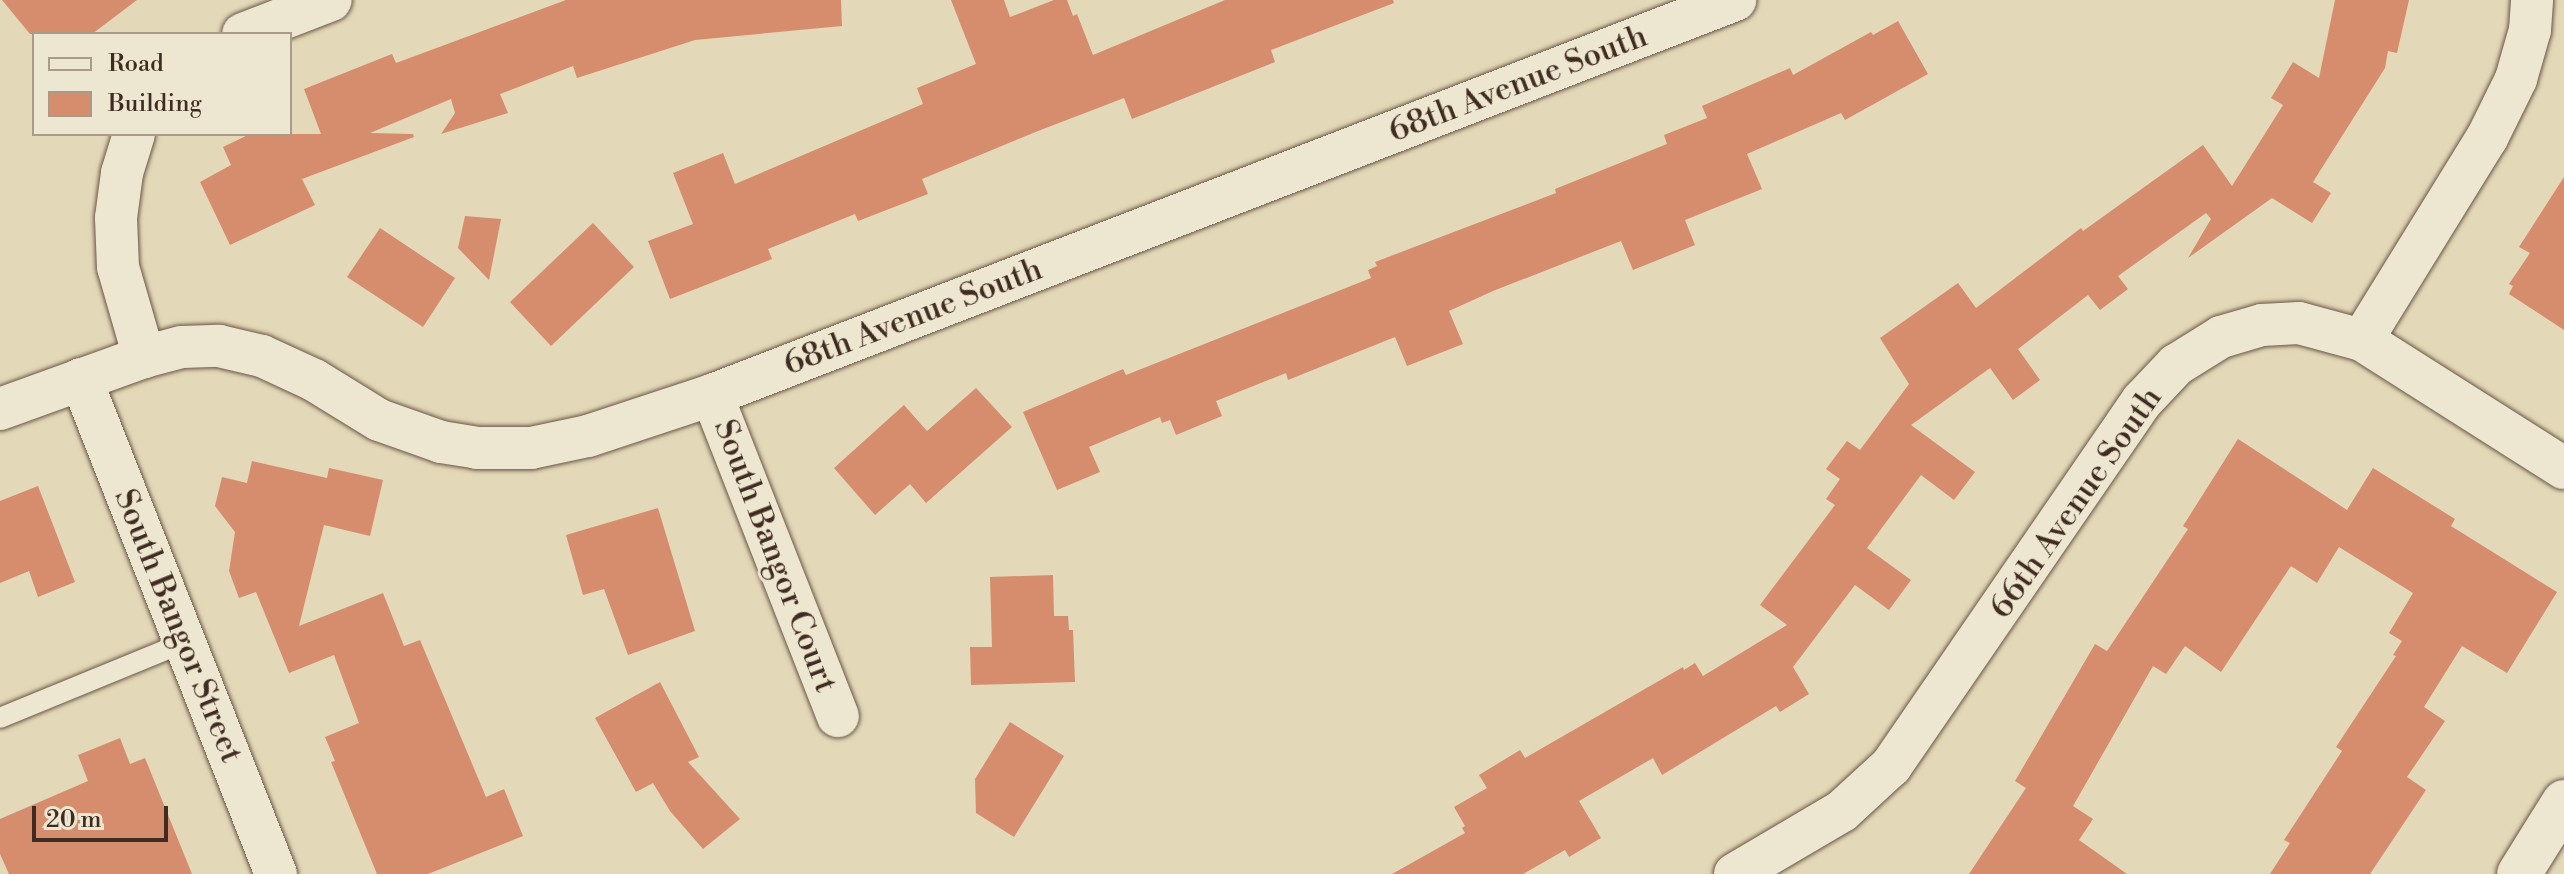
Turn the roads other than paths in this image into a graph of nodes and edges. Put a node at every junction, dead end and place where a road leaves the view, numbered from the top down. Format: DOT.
graph roads {
  1 [pos="331,0"];
  2 [pos="1735,0"];
  3 [pos="2532,0"];
  4 [pos="248,32"];
  5 [pos="133,136"];
  6 [pos="2362,340"];
  7 [pos="144,357"];
  8 [pos="81,379"];
  9 [pos="712,395"];
  10 [pos="0,409"];
  11 [pos="2564,468"];
  12 [pos="185,642"];
  13 [pos="838,716"];
  14 [pos="0,718"];
  15 [pos="2564,802"];
  16 [pos="276,874"];
  17 [pos="1735,874"];
  18 [pos="2519,874"];
  1 -- 4 [label="street"];
  2 -- 9 [label="street, 68th Avenue South"];
  3 -- 6 [label="street"];
  5 -- 7 [label="street"];
  6 -- 11 [label="street, 66th Avenue South"];
  6 -- 17 [label="street, 66th Avenue South"];
  7 -- 8 [label="street, 68th Avenue South"];
  7 -- 9 [label="street, 68th Avenue South"];
  8 -- 10 [label="street, 68th Avenue South"];
  8 -- 12 [label="street, South Bangor Street"];
  9 -- 13 [label="street, South Bangor Court"];
  12 -- 14 [label="lane"];
  12 -- 16 [label="street, South Bangor Street"];
  15 -- 18 [label="main road"];
}
